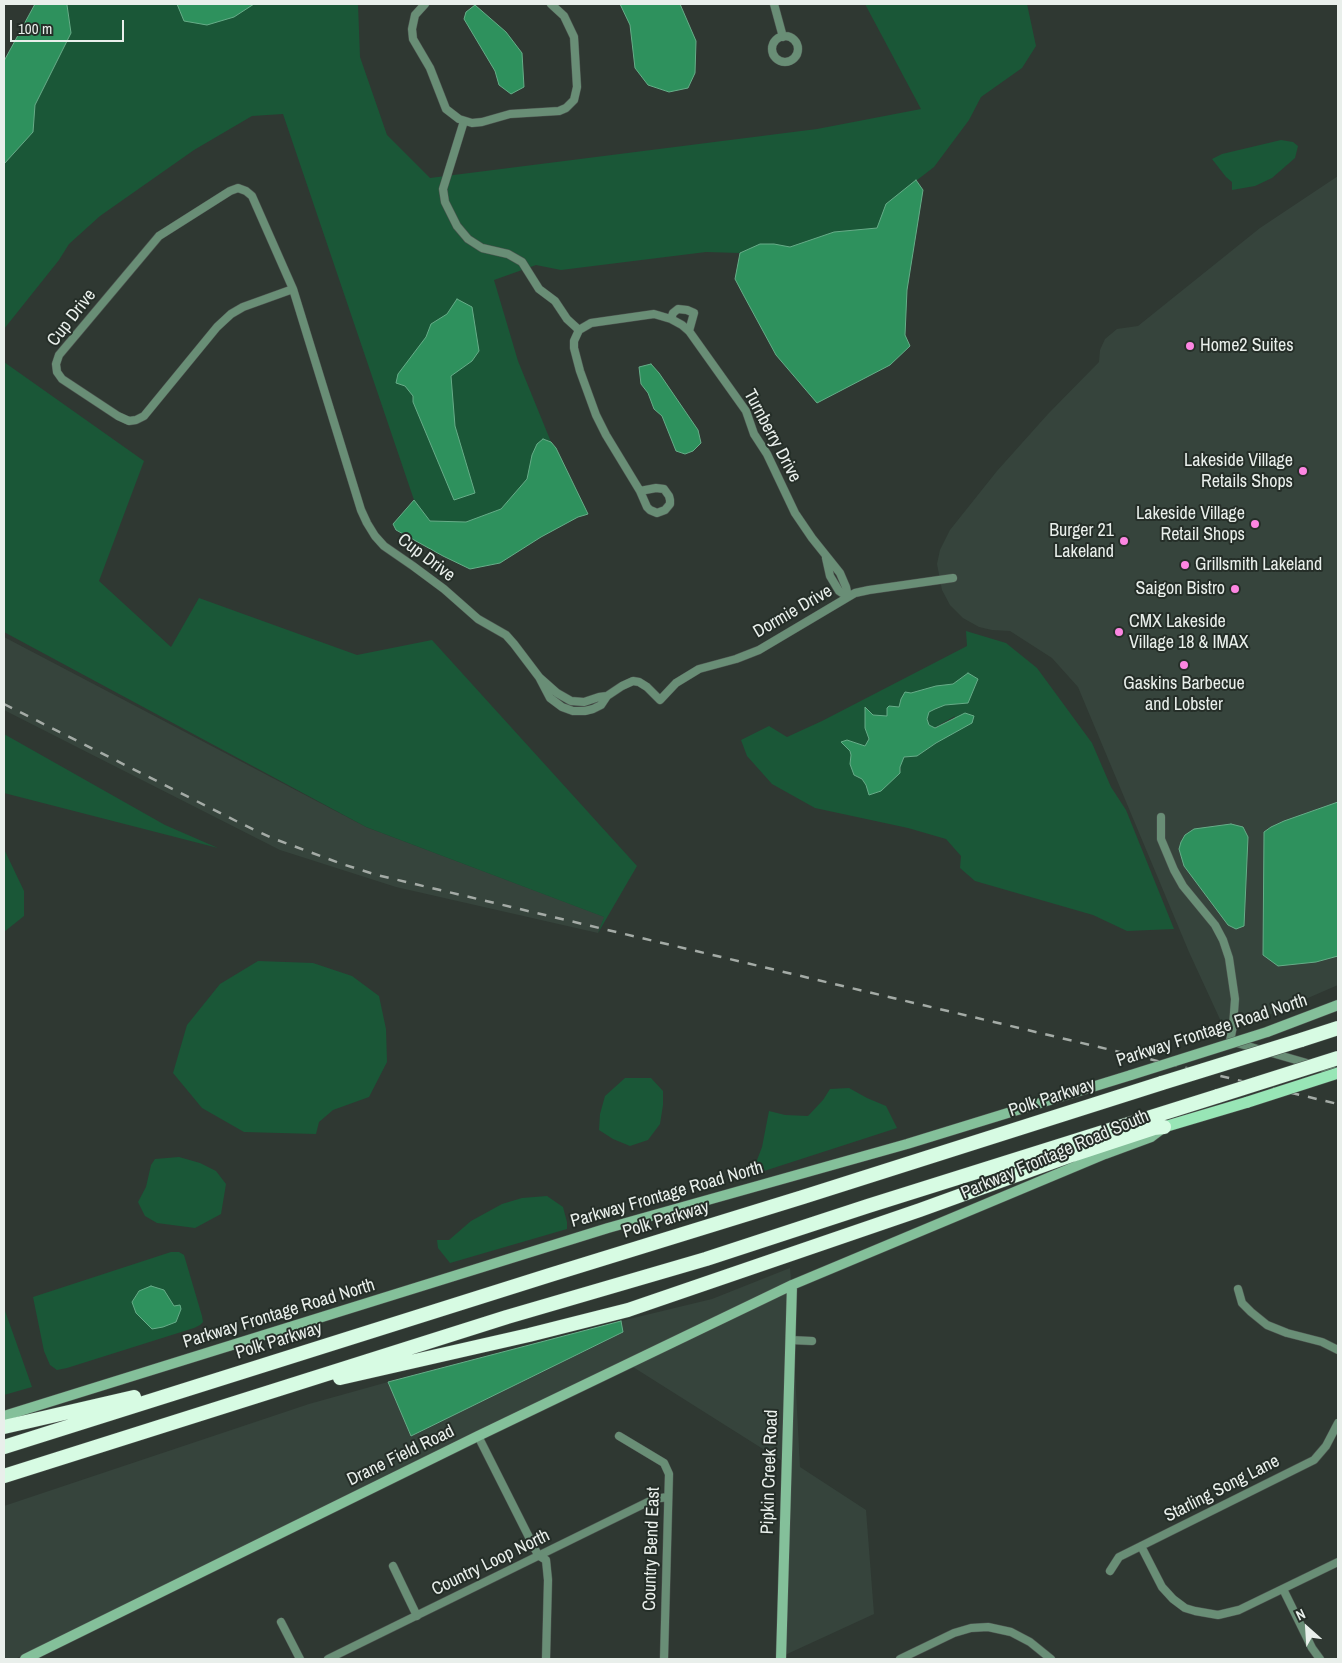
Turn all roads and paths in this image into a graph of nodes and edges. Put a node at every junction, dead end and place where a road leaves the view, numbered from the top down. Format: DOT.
graph roads {
  1 [pos="426,4"];
  2 [pos="550,4"];
  3 [pos="774,4"];
  4 [pos="783,37"];
  5 [pos="464,121"];
  6 [pos="293,289"];
  7 [pos="671,319"];
  8 [pos="579,330"];
  9 [pos="690,331"];
  10 [pos="640,491"];
  11 [pos="953,578"];
  12 [pos="848,597"];
  13 [pos="539,677"];
  14 [pos="607,696"];
  15 [pos="577,701"];
  16 [pos="576,711"];
  17 [pos="1161,817"];
  18 [pos="1338,1005"];
  19 [pos="1338,1028"];
  20 [pos="1338,1058"];
  21 [pos="1338,1072"];
  22 [pos="1164,1128"];
  23 [pos="792,1285"];
  24 [pos="1238,1290"];
  25 [pos="790,1340"];
  26 [pos="812,1341"];
  27 [pos="1338,1350"];
  28 [pos="232,1375"];
  29 [pos="247,1400"];
  30 [pos="4,1416"];
  31 [pos="1338,1423"];
  32 [pos="4,1427"];
  33 [pos="478,1436"];
  34 [pos="619,1436"];
  35 [pos="4,1447"];
  36 [pos="4,1476"];
  37 [pos="668,1497"];
  38 [pos="1141,1546"];
  39 [pos="538,1555"];
  40 [pos="1338,1562"];
  41 [pos="393,1566"];
  42 [pos="1110,1571"];
  43 [pos="1283,1589"];
  44 [pos="417,1616"];
  45 [pos="281,1622"];
  46 [pos="25,1659"];
  47 [pos="300,1659"];
  48 [pos="328,1659"];
  49 [pos="546,1659"];
  50 [pos="664,1659"];
  51 [pos="781,1659"];
  52 [pos="900,1659"];
  53 [pos="1051,1659"];
  54 [pos="1320,1659"];
  1 -- 5 [label="street"];
  2 -- 5 [label="street"];
  3 -- 4 [label="street"];
  5 -- 8 [label="street"];
  6 -- 6 [label="street, Cup Drive"];
  6 -- 13 [label="street, Cup Drive"];
  7 -- 8 [label="street, Turnberry Drive"];
  7 -- 9 [label="street, Turnberry Drive"];
  7 -- 9 [label="street"];
  8 -- 10 [label="street"];
  9 -- 12 [label="street, Turnberry Drive"];
  11 -- 12 [label="street, Dormie Drive"];
  12 -- 14 [label="street, Dormie Drive"];
  13 -- 15 [label="street"];
  13 -- 16 [label="street"];
  14 -- 15 [label="street"];
  14 -- 16 [label="street"];
  15 -- 16 [label="street"];
  17 -- 21 [label="street"];
  18 -- 30 [label="main road, Parkway Frontage Road North, bridge"];
  19 -- 28 [label="highway, Polk Parkway, bridge"];
  20 -- 29 [label="highway, bridge"];
  21 -- 22 [label="main road, Parkway Frontage Road South, bridge"];
  22 -- 23 [label="main road, Parkway Frontage Road South"];
  22 -- 29 [label="highway"];
  23 -- 25 [label="main road, Pipkin Creek Road"];
  23 -- 33 [label="main road, Drane Field Road"];
  24 -- 27 [label="street"];
  25 -- 26 [label="street"];
  25 -- 51 [label="main road, Pipkin Creek Road"];
  28 -- 32 [label="highway"];
  28 -- 35 [label="highway, Polk Parkway"];
  29 -- 36 [label="highway"];
  31 -- 38 [label="street, Starling Song Lane"];
  33 -- 39 [label="street"];
  33 -- 46 [label="main road, Drane Field Road"];
  34 -- 37 [label="street, Country Bend East"];
  37 -- 39 [label="street, Country Loop North"];
  37 -- 50 [label="street, Country Bend East"];
  38 -- 42 [label="street, Starling Song Lane"];
  38 -- 43 [label="street"];
  39 -- 44 [label="street, Country Loop North"];
  39 -- 49 [label="street"];
  40 -- 43 [label="street"];
  41 -- 44 [label="street"];
  43 -- 54 [label="street"];
  44 -- 48 [label="street, Country Loop North"];
  45 -- 47 [label="street"];
  52 -- 53 [label="street"];
}
